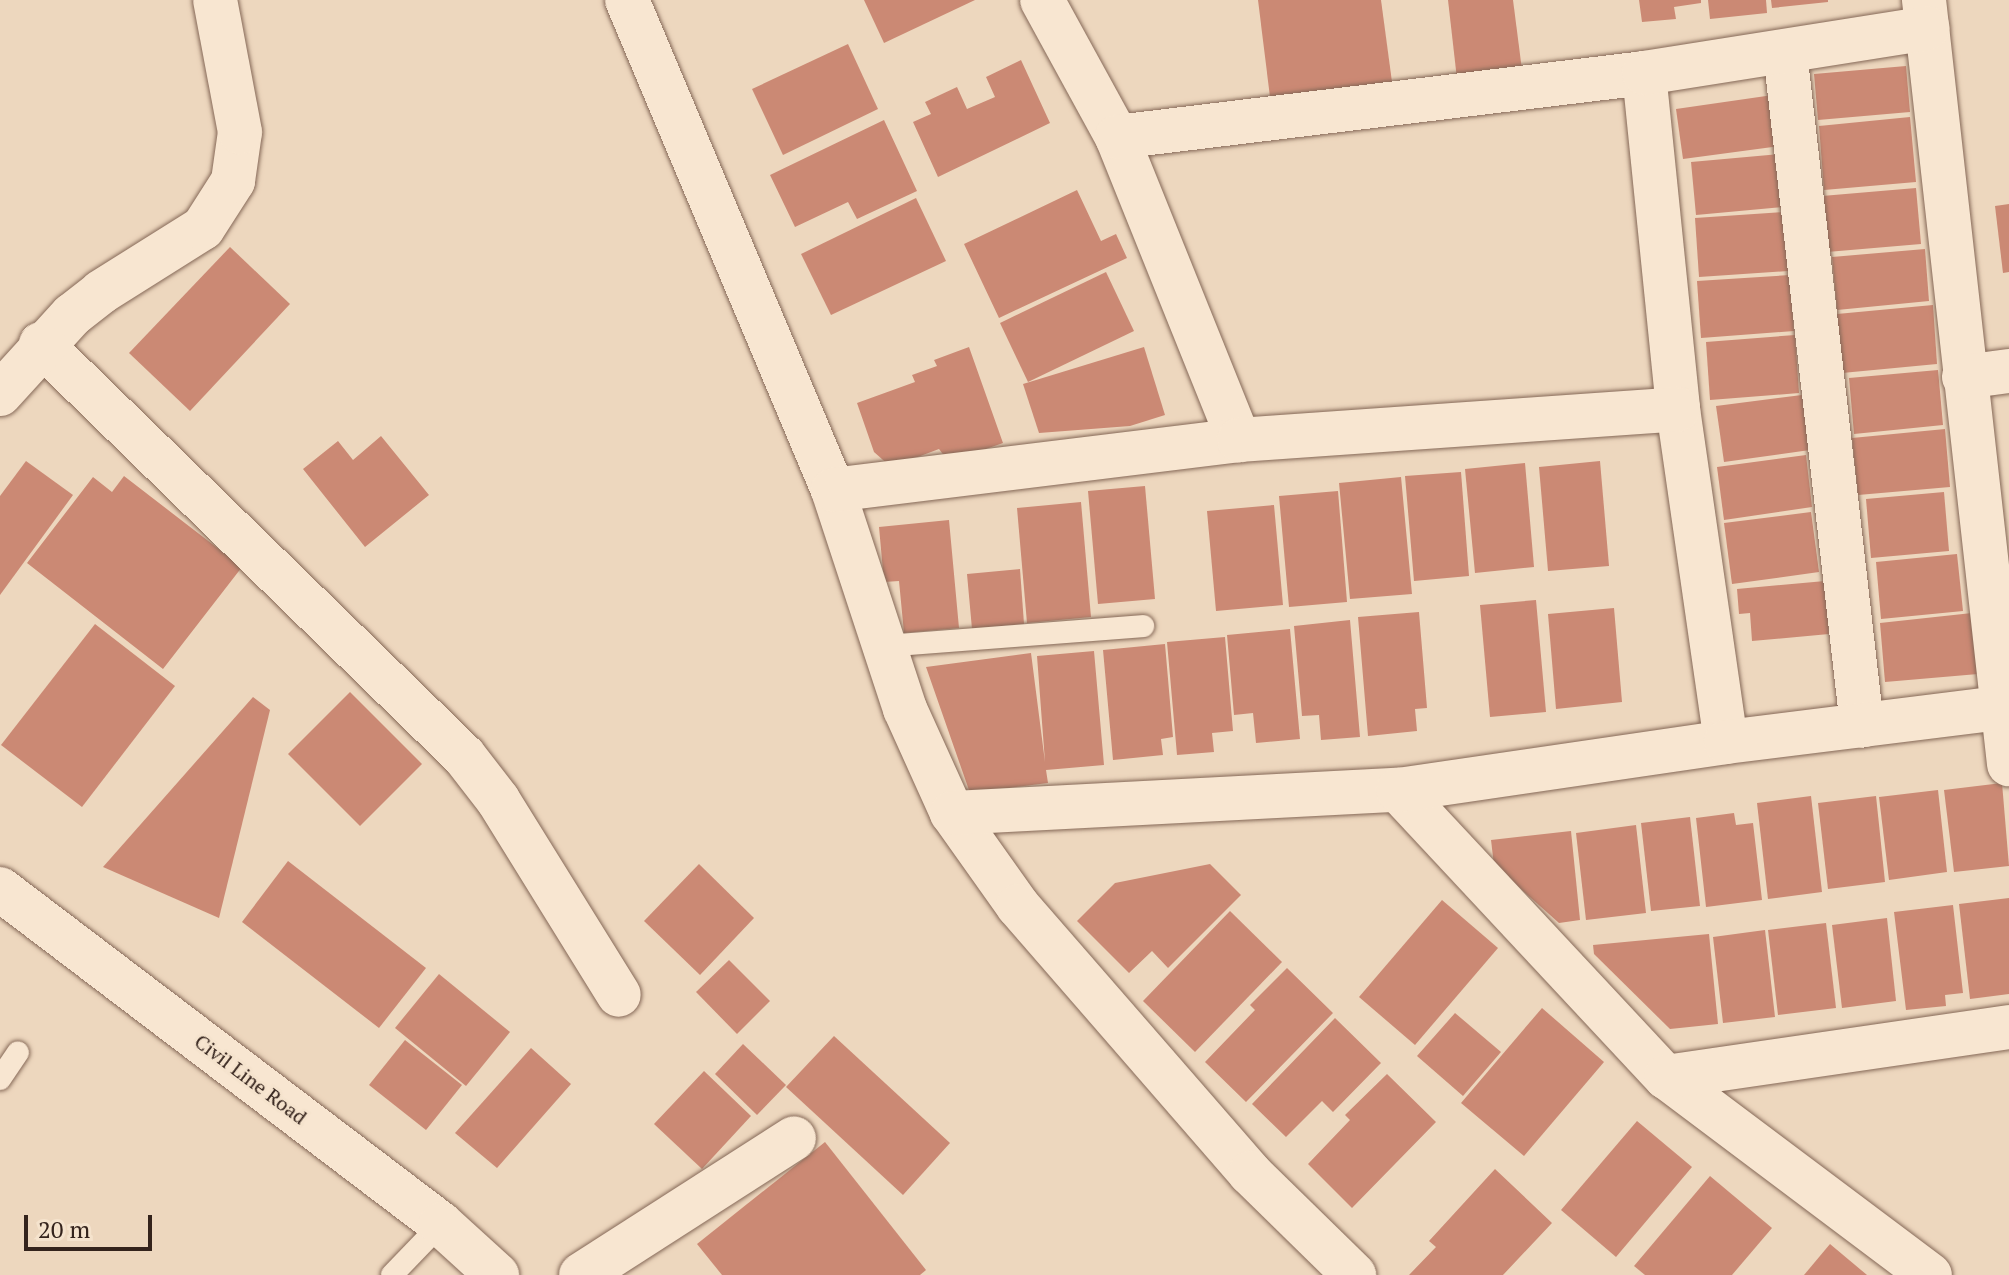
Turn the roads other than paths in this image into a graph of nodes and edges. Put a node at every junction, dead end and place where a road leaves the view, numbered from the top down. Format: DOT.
graph roads {
  1 [pos="215,0"];
  2 [pos="627,0"];
  3 [pos="1042,0"];
  4 [pos="1926,14"];
  5 [pos="1785,52"];
  6 [pos="1644,73"];
  7 [pos="1117,137"];
  8 [pos="41,344"];
  9 [pos="2009,371"];
  10 [pos="1964,377"];
  11 [pos="0,394"];
  12 [pos="1678,409"];
  13 [pos="1239,440"];
  14 [pos="833,490"];
  15 [pos="1143,626"];
  16 [pos="884,646"];
  17 [pos="2005,708"];
  18 [pos="1862,726"];
  19 [pos="1726,742"];
  20 [pos="2009,764"];
  21 [pos="1398,790"];
  22 [pos="952,813"];
  23 [pos="0,889"];
  24 [pos="619,995"];
  25 [pos="2009,1027"];
  26 [pos="18,1052"];
  27 [pos="1666,1077"];
  28 [pos="0,1079"];
  29 [pos="794,1138"];
  30 [pos="441,1224"];
  31 [pos="392,1275"];
  32 [pos="497,1275"];
  33 [pos="581,1275"];
  34 [pos="1354,1275"];
  35 [pos="1930,1275"];
  1 -- 8 [label="street"];
  2 -- 14 [label="street"];
  3 -- 7 [label="street"];
  4 -- 5 [label="street"];
  4 -- 10 [label="street"];
  5 -- 6 [label="street"];
  5 -- 18 [label="street"];
  6 -- 7 [label="street"];
  6 -- 12 [label="street"];
  7 -- 13 [label="street"];
  8 -- 11 [label="street"];
  8 -- 24 [label="street"];
  9 -- 10 [label="street"];
  10 -- 17 [label="street"];
  12 -- 13 [label="street"];
  12 -- 19 [label="street"];
  13 -- 14 [label="street"];
  14 -- 16 [label="street"];
  15 -- 16 [label="lane"];
  16 -- 22 [label="street"];
  17 -- 18 [label="street"];
  17 -- 20 [label="street"];
  18 -- 19 [label="street"];
  19 -- 21 [label="street"];
  21 -- 22 [label="street"];
  21 -- 27 [label="street"];
  22 -- 34 [label="street"];
  23 -- 30 [label="street, Civil Line Road"];
  25 -- 27 [label="street"];
  26 -- 28 [label="lane"];
  27 -- 35 [label="street"];
  29 -- 33 [label="street"];
  30 -- 31 [label="lane"];
  30 -- 32 [label="street, Civil Line Road"];
}
